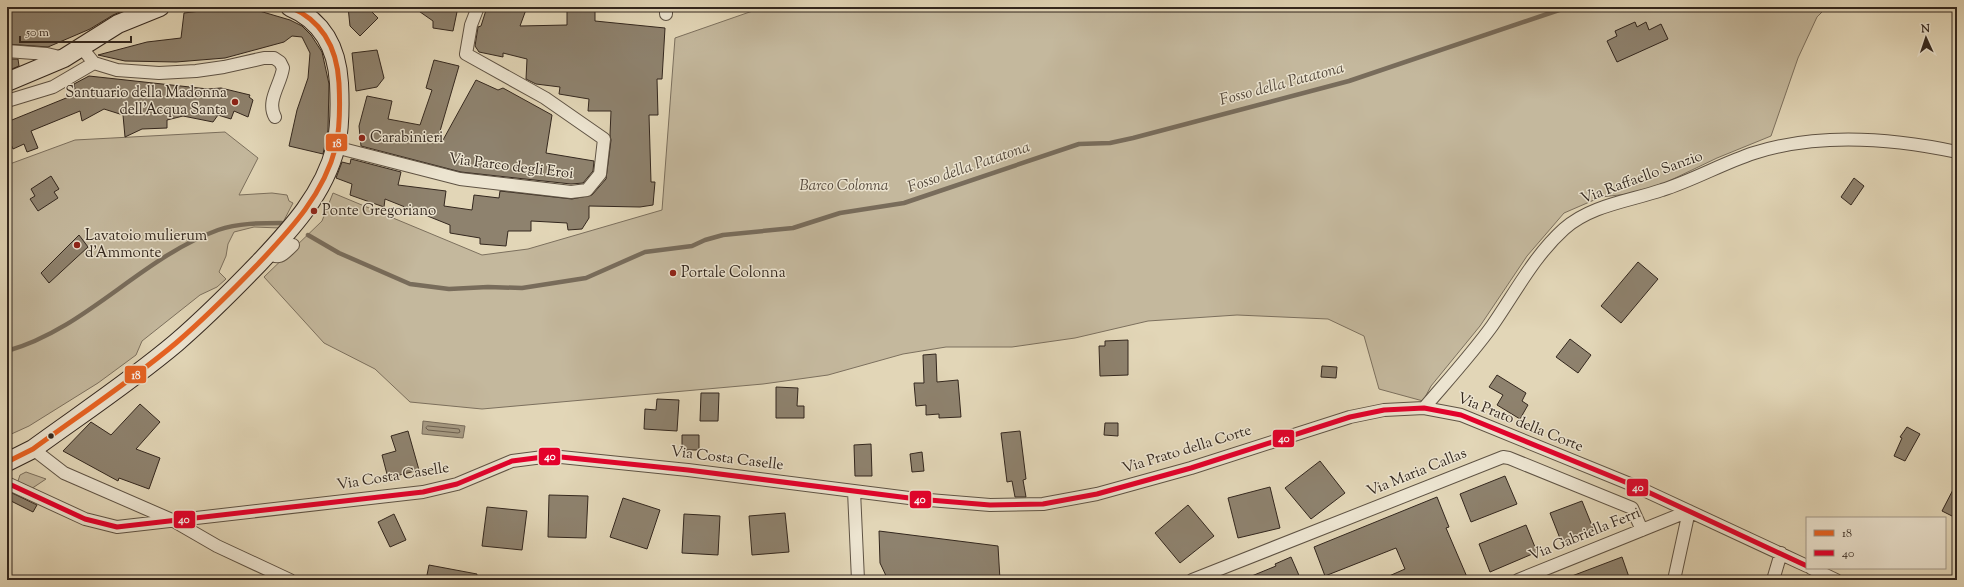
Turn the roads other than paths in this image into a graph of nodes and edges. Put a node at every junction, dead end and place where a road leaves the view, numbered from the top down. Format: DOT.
graph roads {
  1 [pos="160,7"];
  2 [pos="290,7"];
  3 [pos="478,7"];
  4 [pos="82,48"];
  5 [pos="7,51"];
  6 [pos="64,58"];
  7 [pos="94,63"];
  8 [pos="7,82"];
  9 [pos="7,101"];
  10 [pos="276,117"];
  11 [pos="336,147"];
  12 [pos="1957,152"];
  13 [pos="293,245"];
  14 [pos="269,253"];
  15 [pos="1424,408"];
  16 [pos="33,450"];
  17 [pos="7,462"];
  18 [pos="7,483"];
  19 [pos="854,491"];
  20 [pos="1689,511"];
  21 [pos="172,520"];
  22 [pos="1642,530"];
  23 [pos="1781,553"];
  24 [pos="1806,566"];
  25 [pos="1813,569"];
  26 [pos="290,580"];
  27 [pos="858,580"];
  28 [pos="1192,580"];
  29 [pos="1518,580"];
  30 [pos="1674,580"];
  31 [pos="1773,580"];
  32 [pos="1836,580"];
  1 -- 4 [label="main road"];
  2 -- 11 [label="main road"];
  3 -- 11 [label="street, Via Parco degli Eroi"];
  4 -- 6 [label="main road"];
  4 -- 7 [label="street"];
  5 -- 6 [label="street"];
  6 -- 8 [label="main road"];
  7 -- 9 [label="street"];
  7 -- 10 [label="street"];
  11 -- 14 [label="main road"];
  12 -- 15 [label="street, Via Raffaello Sanzio"];
  13 -- 14 [label="street"];
  14 -- 16 [label="main road"];
  15 -- 19 [label="street, Via Prato della Corte"];
  15 -- 20 [label="street, Via Prato della Corte"];
  16 -- 17 [label="main road"];
  16 -- 21 [label="street"];
  18 -- 21 [label="street, Via Costa Caselle"];
  19 -- 21 [label="street, Via Costa Caselle"];
  19 -- 27 [label="street"];
  20 -- 22 [label="street, Via Gabriella Ferri"];
  20 -- 23 [label="street, Via Prato della Corte"];
  20 -- 30 [label="street"];
  21 -- 26 [label="street"];
  22 -- 28 [label="street, Via Maria Callas"];
  22 -- 29 [label="street, Via Gabriella Ferri"];
  23 -- 24 [label="street, Via Prato della Corte"];
  23 -- 31 [label="street"];
  25 -- 32 [label="street"];
}
